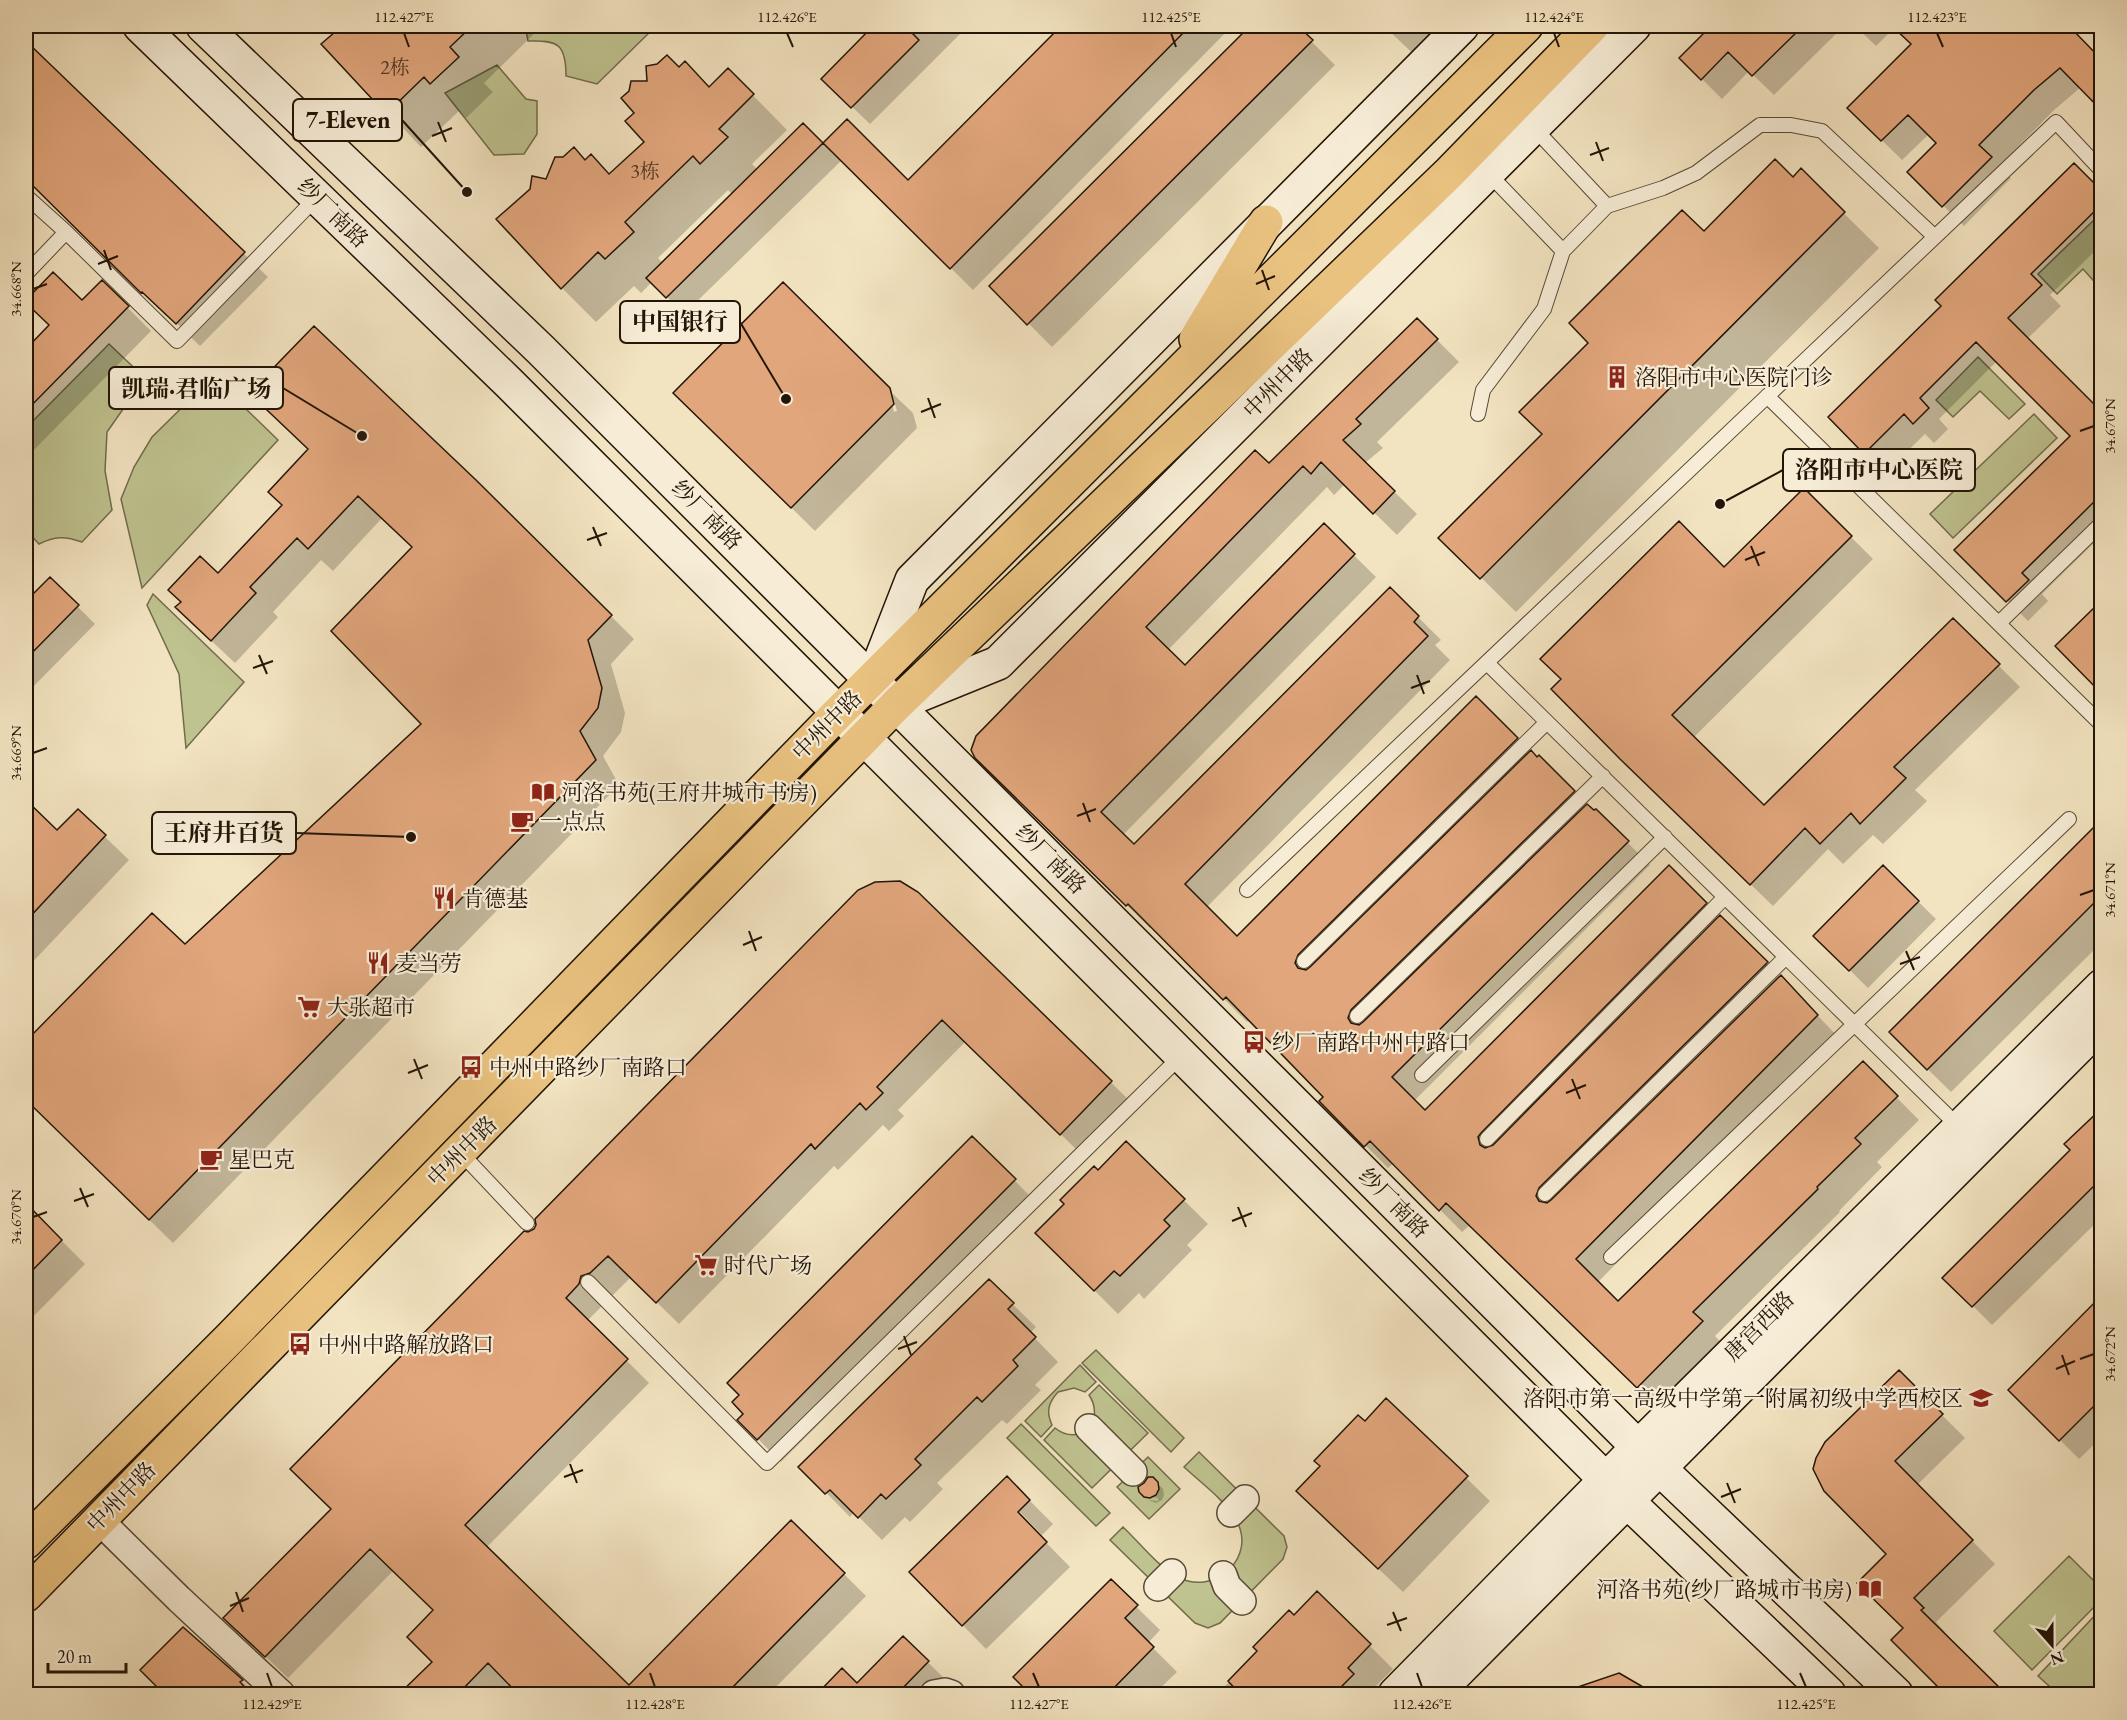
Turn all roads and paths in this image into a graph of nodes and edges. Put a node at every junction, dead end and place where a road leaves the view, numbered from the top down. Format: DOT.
graph roads {
  1 [pos="140,26"];
  2 [pos="203,26"];
  3 [pos="1462,26"];
  4 [pos="1526,26"];
  5 [pos="1592,26"];
  6 [pos="1634,26"];
  7 [pos="1533,127"];
  8 [pos="2102,171"];
  9 [pos="1488,173"];
  10 [pos="26,196"];
  11 [pos="317,198"];
  12 [pos="1607,206"];
  13 [pos="1266,222"];
  14 [pos="66,232"];
  15 [pos="1935,237"];
  16 [pos="1563,251"];
  17 [pos="26,274"];
  18 [pos="1168,385"];
  19 [pos="1767,396"];
  20 [pos="1478,414"];
  21 [pos="2102,523"];
  22 [pos="1999,623"];
  23 [pos="1487,663"];
  24 [pos="873,680"];
  25 [pos="897,705"];
  26 [pos="839,712"];
  27 [pos="1547,722"];
  28 [pos="2102,725"];
  29 [pos="865,738"];
  30 [pos="1603,776"];
  31 [pos="2069,819"];
  32 [pos="1665,837"];
  33 [pos="1247,890"];
  34 [pos="1725,897"];
  35 [pos="1786,957"];
  36 [pos="1304,961"];
  37 [pos="2102,986"];
  38 [pos="1357,1016"];
  39 [pos="1854,1023"];
  40 [pos="2102,1023"];
  41 [pos="1182,1055"];
  42 [pos="1422,1075"];
  43 [pos="1968,1136"];
  44 [pos="1487,1139"];
  45 [pos="460,1152"];
  46 [pos="1545,1194"];
  47 [pos="527,1223"];
  48 [pos="1611,1257"];
  49 [pos="588,1282"];
  50 [pos="1089,1428"];
  51 [pos="1648,1457"];
  52 [pos="1133,1472"];
  53 [pos="1616,1490"];
  54 [pos="99,1520"];
  55 [pos="26,1542"];
  56 [pos="1223,1575"];
  57 [pos="26,1595"];
  58 [pos="1242,1601"];
  59 [pos="281,1695"];
  60 [pos="934,1695"];
  61 [pos="951,1695"];
  62 [pos="1395,1695"];
  63 [pos="1435,1695"];
  64 [pos="1829,1695"];
  65 [pos="1896,1695"];
  1 -- 11 [label="main road, 纱厂南路"];
  2 -- 24 [label="main road, 纱厂南路"];
  3 -- 13 [label="main road, 中州中路"];
  4 -- 18 [label="main road, 中州中路"];
  5 -- 25 [label="main road, 中州中路"];
  6 -- 7 [label="main road, 中州中路"];
  7 -- 9 [label="main road, 中州中路"];
  7 -- 12 [label="lane"];
  8 -- 15 [label="lane"];
  9 -- 16 [label="lane"];
  9 -- 25 [label="main road, 中州中路"];
  10 -- 14 [label="lane"];
  11 -- 14 [label="lane"];
  11 -- 26 [label="main road, 纱厂南路"];
  12 -- 15 [label="lane"];
  12 -- 16 [label="lane"];
  13 -- 18 [label="main road"];
  13 -- 24 [label="main road, 中州中路"];
  14 -- 17 [label="lane"];
  15 -- 19 [label="lane"];
  16 -- 20 [label="lane"];
  18 -- 24 [label="main road, 中州中路"];
  19 -- 22 [label="lane"];
  19 -- 23 [label="lane"];
  21 -- 22 [label="lane"];
  22 -- 28 [label="lane"];
  23 -- 27 [label="lane"];
  23 -- 33 [label="lane"];
  24 -- 25 [label="main road, 纱厂南路"];
  24 -- 26 [label="main road, 中州中路"];
  25 -- 29 [label="main road, 中州中路"];
  25 -- 51 [label="main road, 纱厂南路"];
  26 -- 29 [label="main road, 纱厂南路"];
  26 -- 55 [label="main road, 中州中路"];
  27 -- 30 [label="lane"];
  27 -- 36 [label="lane"];
  29 -- 41 [label="main road, 纱厂南路"];
  29 -- 45 [label="main road, 中州中路"];
  30 -- 32 [label="lane"];
  30 -- 38 [label="lane"];
  31 -- 39 [label="lane"];
  32 -- 34 [label="lane"];
  32 -- 42 [label="lane"];
  34 -- 35 [label="lane"];
  34 -- 44 [label="lane"];
  35 -- 39 [label="lane"];
  35 -- 46 [label="lane"];
  37 -- 43 [label="main road, 唐宫西路"];
  39 -- 43 [label="lane"];
  39 -- 48 [label="lane"];
  40 -- 43 [label="main road, 唐宫西路"];
  41 -- 49 [label="lane"];
  41 -- 53 [label="main road, 纱厂南路"];
  43 -- 51 [label="main road, 唐宫西路"];
  45 -- 47 [label="lane"];
  45 -- 54 [label="main road, 中州中路"];
  50 -- 52 [label="street"];
  51 -- 53 [label="main road, 唐宫西路"];
  51 -- 65 [label="main road, 纱厂南路"];
  53 -- 62 [label="main road, 唐宫西路"];
  53 -- 63 [label="main road, 唐宫西路"];
  53 -- 64 [label="main road, 纱厂南路"];
  54 -- 57 [label="main road, 中州中路"];
  54 -- 59 [label="street"];
  56 -- 58 [label="street"];
  60 -- 61 [label="street"];
}
